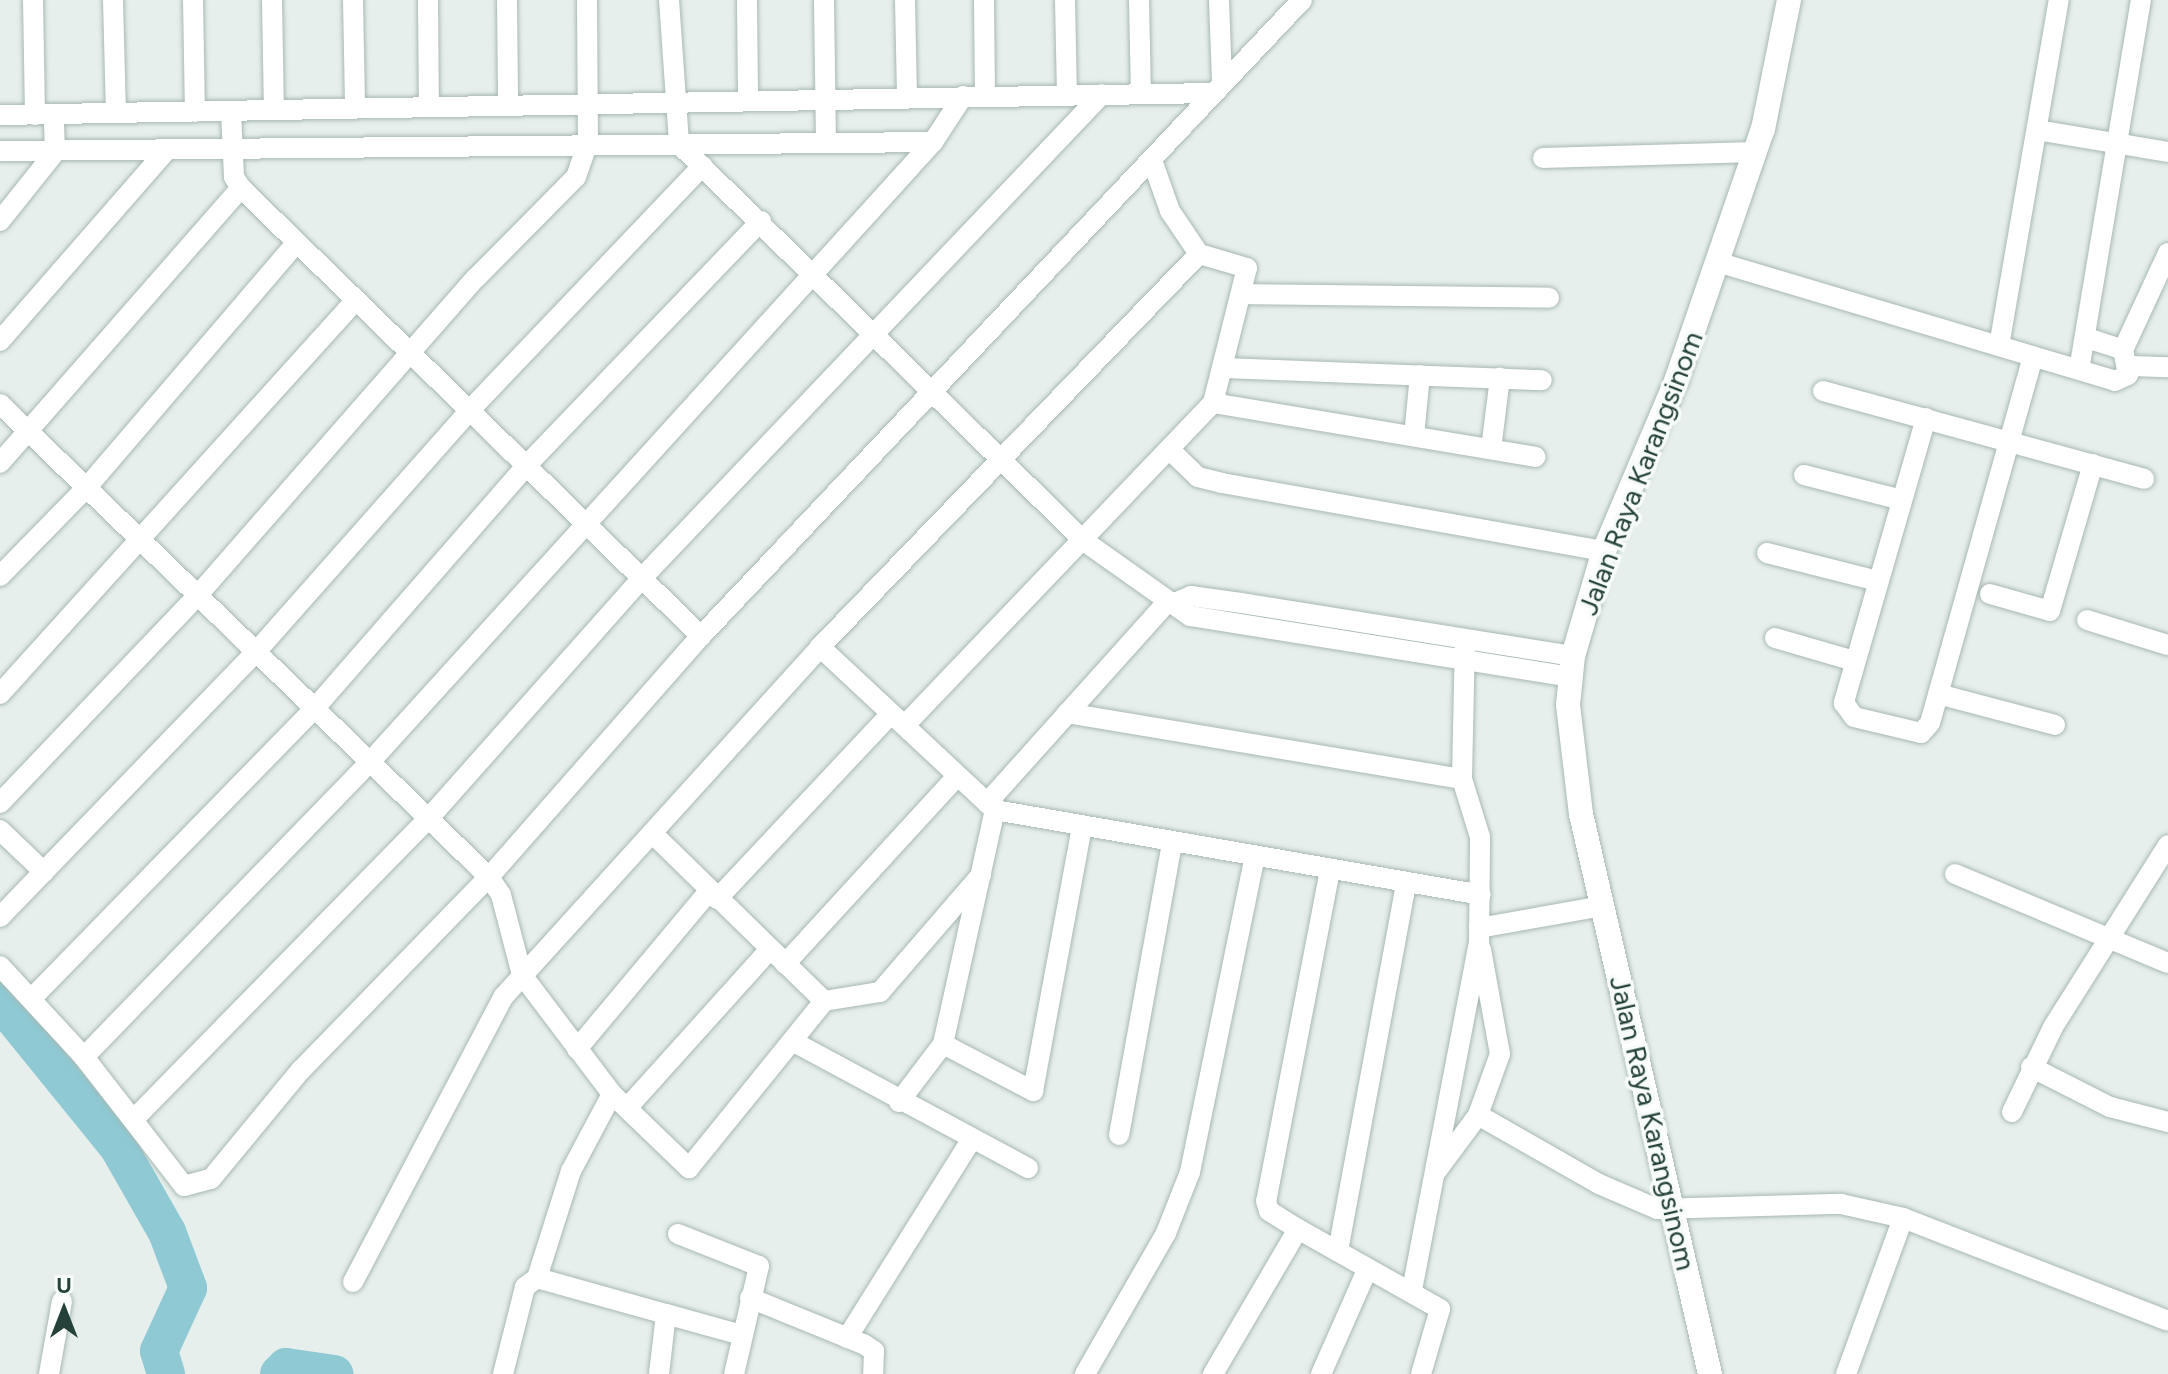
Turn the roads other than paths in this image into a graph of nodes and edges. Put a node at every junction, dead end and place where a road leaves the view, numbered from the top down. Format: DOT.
graph roads {
  1 [pos="33,0"];
  2 [pos="113,0"];
  3 [pos="193,0"];
  4 [pos="272,0"];
  5 [pos="353,0"];
  6 [pos="428,0"];
  7 [pos="507,0"];
  8 [pos="587,0"];
  9 [pos="669,0"];
  10 [pos="747,0"];
  11 [pos="824,0"];
  12 [pos="905,0"];
  13 [pos="984,0"];
  14 [pos="1065,0"];
  15 [pos="1139,0"];
  16 [pos="1219,0"];
  17 [pos="1302,0"];
  18 [pos="1789,0"];
  19 [pos="2059,0"];
  20 [pos="2141,0"];
  21 [pos="1217,88"];
  22 [pos="1141,93"];
  23 [pos="1102,94"];
  24 [pos="985,95"];
  25 [pos="1067,95"];
  26 [pos="907,96"];
  27 [pos="963,96"];
  28 [pos="824,98"];
  29 [pos="748,99"];
  30 [pos="671,100"];
  31 [pos="508,102"];
  32 [pos="588,102"];
  33 [pos="355,106"];
  34 [pos="429,106"];
  35 [pos="274,110"];
  36 [pos="231,111"];
  37 [pos="195,112"];
  38 [pos="116,113"];
  39 [pos="45,114"];
  40 [pos="0,115"];
  41 [pos="2037,130"];
  42 [pos="933,142"];
  43 [pos="588,143"];
  44 [pos="826,143"];
  45 [pos="679,144"];
  46 [pos="2119,145"];
  47 [pos="231,150"];
  48 [pos="0,151"];
  49 [pos="55,152"];
  50 [pos="165,152"];
  51 [pos="1755,152"];
  52 [pos="2168,152"];
  53 [pos="1543,158"];
  54 [pos="1153,163"];
  55 [pos="702,166"];
  56 [pos="241,188"];
  57 [pos="0,221"];
  58 [pos="761,221"];
  59 [pos="296,243"];
  60 [pos="2168,253"];
  61 [pos="1199,254"];
  62 [pos="1717,262"];
  63 [pos="813,272"];
  64 [pos="1243,294"];
  65 [pos="1549,298"];
  66 [pos="355,301"];
  67 [pos="873,332"];
  68 [pos="2087,338"];
  69 [pos="0,341"];
  70 [pos="1999,346"];
  71 [pos="408,355"];
  72 [pos="2033,356"];
  73 [pos="2127,358"];
  74 [pos="2168,367"];
  75 [pos="1224,368"];
  76 [pos="2079,370"];
  77 [pos="1420,375"];
  78 [pos="1500,378"];
  79 [pos="1542,380"];
  80 [pos="1823,391"];
  81 [pos="935,394"];
  82 [pos="1213,403"];
  83 [pos="0,404"];
  84 [pos="468,412"];
  85 [pos="1926,418"];
  86 [pos="29,432"];
  87 [pos="1414,436"];
  88 [pos="2008,440"];
  89 [pos="1491,449"];
  90 [pos="1170,450"];
  91 [pos="1003,457"];
  92 [pos="1536,457"];
  93 [pos="0,463"];
  94 [pos="2093,464"];
  95 [pos="525,467"];
  96 [pos="1804,475"];
  97 [pos="2144,479"];
  98 [pos="88,486"];
  99 [pos="1902,500"];
  100 [pos="585,523"];
  101 [pos="1084,541"];
  102 [pos="143,542"];
  103 [pos="1604,551"];
  104 [pos="1767,553"];
  105 [pos="0,576"];
  106 [pos="641,579"];
  107 [pos="1878,581"];
  108 [pos="1990,594"];
  109 [pos="198,595"];
  110 [pos="1173,601"];
  111 [pos="2087,620"];
  112 [pos="701,636"];
  113 [pos="1775,638"];
  114 [pos="2168,645"];
  115 [pos="820,647"];
  116 [pos="1464,650"];
  117 [pos="256,652"];
  118 [pos="1854,661"];
  119 [pos="1572,666"];
  120 [pos="0,694"];
  121 [pos="1938,694"];
  122 [pos="315,708"];
  123 [pos="1067,713"];
  124 [pos="898,720"];
  125 [pos="2055,725"];
  126 [pos="370,762"];
  127 [pos="957,776"];
  128 [pos="1462,779"];
  129 [pos="0,803"];
  130 [pos="991,806"];
  131 [pos="429,818"];
  132 [pos="1082,826"];
  133 [pos="0,830"];
  134 [pos="652,833"];
  135 [pos="1172,842"];
  136 [pos="2168,845"];
  137 [pos="1255,856"];
  138 [pos="1330,870"];
  139 [pos="44,872"];
  140 [pos="1955,874"];
  141 [pos="981,875"];
  142 [pos="489,877"];
  143 [pos="1406,883"];
  144 [pos="713,895"];
  145 [pos="1481,895"];
  146 [pos="1603,906"];
  147 [pos="0,917"];
  148 [pos="1479,934"];
  149 [pos="2112,940"];
  150 [pos="770,949"];
  151 [pos="2168,963"];
  152 [pos="785,964"];
  153 [pos="0,966"];
  154 [pos="522,975"];
  155 [pos="33,997"];
  156 [pos="824,1001"];
  157 [pos="792,1041"];
  158 [pos="943,1044"];
  159 [pos="577,1049"];
  160 [pos="84,1057"];
  161 [pos="2031,1067"];
  162 [pos="620,1101"];
  163 [pos="899,1102"];
  164 [pos="2012,1112"];
  165 [pos="1478,1115"];
  166 [pos="135,1118"];
  167 [pos="2168,1122"];
  168 [pos="1119,1135"];
  169 [pos="970,1142"];
  170 [pos="1028,1168"];
  171 [pos="1430,1180"];
  172 [pos="1675,1211"];
  173 [pos="1903,1218"];
  174 [pos="1298,1229"];
  175 [pos="678,1234"];
  176 [pos="1338,1251"];
  177 [pos="1367,1270"];
  178 [pos="537,1278"];
  179 [pos="353,1282"];
  180 [pos="1412,1290"];
  181 [pos="750,1298"];
  182 [pos="62,1301"];
  183 [pos="666,1314"];
  184 [pos="2168,1321"];
  185 [pos="741,1335"];
  186 [pos="847,1338"];
  187 [pos="49,1374"];
  188 [pos="503,1374"];
  189 [pos="659,1374"];
  190 [pos="734,1374"];
  191 [pos="873,1374"];
  192 [pos="1085,1374"];
  193 [pos="1213,1374"];
  194 [pos="1321,1374"];
  195 [pos="1421,1374"];
  196 [pos="1710,1374"];
  197 [pos="1846,1374"];
  1 -- 39 [label="street"];
  2 -- 38 [label="street"];
  3 -- 37 [label="street"];
  4 -- 35 [label="street"];
  5 -- 33 [label="street"];
  6 -- 34 [label="street"];
  7 -- 31 [label="street"];
  8 -- 32 [label="street"];
  9 -- 30 [label="street"];
  10 -- 29 [label="street"];
  11 -- 28 [label="street"];
  12 -- 26 [label="street"];
  13 -- 24 [label="street"];
  14 -- 25 [label="street"];
  15 -- 22 [label="street"];
  16 -- 21 [label="street"];
  17 -- 21 [label="street"];
  18 -- 51 [label="street, Jalan Raya Karangsinom"];
  19 -- 41 [label="street"];
  20 -- 46 [label="street"];
  21 -- 22 [label="street"];
  21 -- 54 [label="street"];
  22 -- 23 [label="street"];
  23 -- 25 [label="street"];
  23 -- 67 [label="street"];
  24 -- 25 [label="street"];
  24 -- 27 [label="street"];
  26 -- 27 [label="street"];
  26 -- 28 [label="street"];
  27 -- 42 [label="street"];
  28 -- 29 [label="street"];
  28 -- 44 [label="street"];
  29 -- 30 [label="street"];
  30 -- 32 [label="street"];
  30 -- 45 [label="street"];
  31 -- 32 [label="street"];
  31 -- 34 [label="street"];
  32 -- 43 [label="street"];
  33 -- 34 [label="street"];
  33 -- 35 [label="street"];
  35 -- 36 [label="street"];
  36 -- 37 [label="street"];
  36 -- 47 [label="street"];
  37 -- 38 [label="street"];
  38 -- 39 [label="street"];
  39 -- 40 [label="street"];
  39 -- 49 [label="street"];
  41 -- 46 [label="street"];
  41 -- 70 [label="street"];
  42 -- 44 [label="street"];
  42 -- 63 [label="street"];
  43 -- 45 [label="street"];
  43 -- 47 [label="street"];
  43 -- 71 [label="street"];
  44 -- 45 [label="street"];
  45 -- 55 [label="street"];
  46 -- 52 [label="street"];
  46 -- 68 [label="street"];
  47 -- 50 [label="street"];
  47 -- 56 [label="street"];
  48 -- 49 [label="street"];
  49 -- 50 [label="street"];
  49 -- 57 [label="street"];
  50 -- 69 [label="street"];
  51 -- 53 [label="street"];
  51 -- 62 [label="street, Jalan Raya Karangsinom"];
  54 -- 61 [label="street"];
  54 -- 81 [label="street"];
  55 -- 58 [label="street"];
  55 -- 84 [label="street"];
  56 -- 59 [label="street"];
  56 -- 86 [label="street"];
  58 -- 63 [label="street"];
  58 -- 95 [label="street"];
  59 -- 66 [label="street"];
  59 -- 98 [label="street"];
  60 -- 73 [label="street"];
  61 -- 64 [label="street"];
  61 -- 91 [label="street"];
  62 -- 70 [label="street"];
  62 -- 103 [label="street, Jalan Raya Karangsinom"];
  63 -- 67 [label="street"];
  63 -- 100 [label="street"];
  64 -- 65 [label="street"];
  64 -- 75 [label="street"];
  66 -- 71 [label="street"];
  66 -- 102 [label="street"];
  67 -- 81 [label="street"];
  67 -- 106 [label="street"];
  68 -- 73 [label="street"];
  68 -- 76 [label="street"];
  70 -- 72 [label="street"];
  71 -- 84 [label="street"];
  71 -- 109 [label="street"];
  72 -- 76 [label="street"];
  72 -- 88 [label="street"];
  73 -- 74 [label="street"];
  73 -- 76 [label="street"];
  75 -- 77 [label="street"];
  75 -- 82 [label="street"];
  77 -- 78 [label="street"];
  77 -- 87 [label="street"];
  78 -- 79 [label="street"];
  78 -- 89 [label="street"];
  80 -- 85 [label="street"];
  81 -- 91 [label="street"];
  81 -- 112 [label="street"];
  82 -- 87 [label="street"];
  82 -- 90 [label="street"];
  83 -- 86 [label="street"];
  84 -- 95 [label="street"];
  84 -- 117 [label="street"];
  85 -- 88 [label="street"];
  85 -- 99 [label="street"];
  86 -- 93 [label="street"];
  86 -- 98 [label="street"];
  87 -- 89 [label="street"];
  88 -- 94 [label="street"];
  88 -- 121 [label="street"];
  89 -- 92 [label="street"];
  90 -- 101 [label="street"];
  90 -- 103 [label="street"];
  91 -- 101 [label="street"];
  91 -- 115 [label="street"];
  94 -- 97 [label="street"];
  94 -- 108 [label="street"];
  95 -- 100 [label="street"];
  95 -- 122 [label="street"];
  96 -- 99 [label="street"];
  98 -- 102 [label="street"];
  98 -- 105 [label="street"];
  99 -- 107 [label="street"];
  100 -- 106 [label="street"];
  100 -- 126 [label="street"];
  101 -- 110 [label="street"];
  101 -- 124 [label="street"];
  102 -- 109 [label="street"];
  102 -- 120 [label="street"];
  103 -- 119 [label="street, Jalan Raya Karangsinom"];
  104 -- 107 [label="street"];
  106 -- 112 [label="street"];
  106 -- 131 [label="street"];
  107 -- 118 [label="street"];
  109 -- 117 [label="street"];
  109 -- 129 [label="street"];
  110 -- 116 [label="street"];
  110 -- 123 [label="street"];
  111 -- 114 [label="street"];
  112 -- 142 [label="street"];
  113 -- 118 [label="street"];
  115 -- 124 [label="street"];
  115 -- 134 [label="street"];
  116 -- 119 [label="street"];
  116 -- 128 [label="street"];
  117 -- 122 [label="street"];
  117 -- 139 [label="street"];
  118 -- 121 [label="street"];
  119 -- 146 [label="street, Jalan Raya Karangsinom"];
  121 -- 125 [label="street"];
  122 -- 126 [label="street"];
  122 -- 155 [label="street"];
  123 -- 128 [label="street"];
  123 -- 130 [label="street"];
  124 -- 127 [label="street"];
  124 -- 144 [label="street"];
  126 -- 131 [label="street"];
  126 -- 160 [label="street"];
  127 -- 130 [label="street"];
  127 -- 152 [label="street"];
  128 -- 145 [label="street"];
  130 -- 132 [label="street"];
  130 -- 141 [label="street"];
  131 -- 142 [label="street"];
  131 -- 166 [label="street"];
  132 -- 135 [label="street"];
  132 -- 158 [label="street"];
  133 -- 139 [label="street"];
  134 -- 144 [label="street"];
  134 -- 154 [label="street"];
  135 -- 137 [label="street"];
  135 -- 168 [label="street"];
  136 -- 149 [label="street"];
  137 -- 138 [label="street"];
  137 -- 192 [label="street"];
  138 -- 143 [label="street"];
  138 -- 174 [label="street"];
  139 -- 147 [label="street"];
  140 -- 149 [label="street"];
  141 -- 156 [label="street"];
  141 -- 158 [label="street"];
  142 -- 154 [label="street"];
  142 -- 166 [label="street"];
  143 -- 145 [label="street"];
  143 -- 176 [label="street"];
  144 -- 150 [label="street"];
  144 -- 159 [label="street"];
  145 -- 148 [label="street"];
  146 -- 148 [label="street"];
  146 -- 172 [label="street, Jalan Raya Karangsinom"];
  148 -- 165 [label="street"];
  148 -- 171 [label="street"];
  149 -- 151 [label="street"];
  149 -- 161 [label="street"];
  150 -- 152 [label="street"];
  150 -- 162 [label="street"];
  152 -- 156 [label="street"];
  153 -- 155 [label="street"];
  154 -- 159 [label="street"];
  154 -- 179 [label="street"];
  155 -- 160 [label="street"];
  156 -- 157 [label="street"];
  157 -- 162 [label="street"];
  157 -- 163 [label="street"];
  158 -- 163 [label="street"];
  159 -- 162 [label="street"];
  160 -- 166 [label="street"];
  161 -- 164 [label="street"];
  161 -- 167 [label="street"];
  162 -- 178 [label="street"];
  163 -- 169 [label="street"];
  165 -- 171 [label="street"];
  165 -- 172 [label="street"];
  169 -- 170 [label="street"];
  169 -- 186 [label="street"];
  171 -- 180 [label="street"];
  172 -- 173 [label="street"];
  172 -- 196 [label="street, Jalan Raya Karangsinom"];
  173 -- 184 [label="street"];
  173 -- 197 [label="street"];
  174 -- 176 [label="street"];
  174 -- 193 [label="street"];
  175 -- 181 [label="street"];
  176 -- 177 [label="street"];
  177 -- 180 [label="street"];
  177 -- 194 [label="street"];
  178 -- 183 [label="street"];
  178 -- 188 [label="street"];
  180 -- 195 [label="street"];
  181 -- 185 [label="street"];
  181 -- 186 [label="street"];
  182 -- 187 [label="street"];
  183 -- 185 [label="street"];
  183 -- 189 [label="street"];
  185 -- 190 [label="street"];
  186 -- 191 [label="street"];
}
